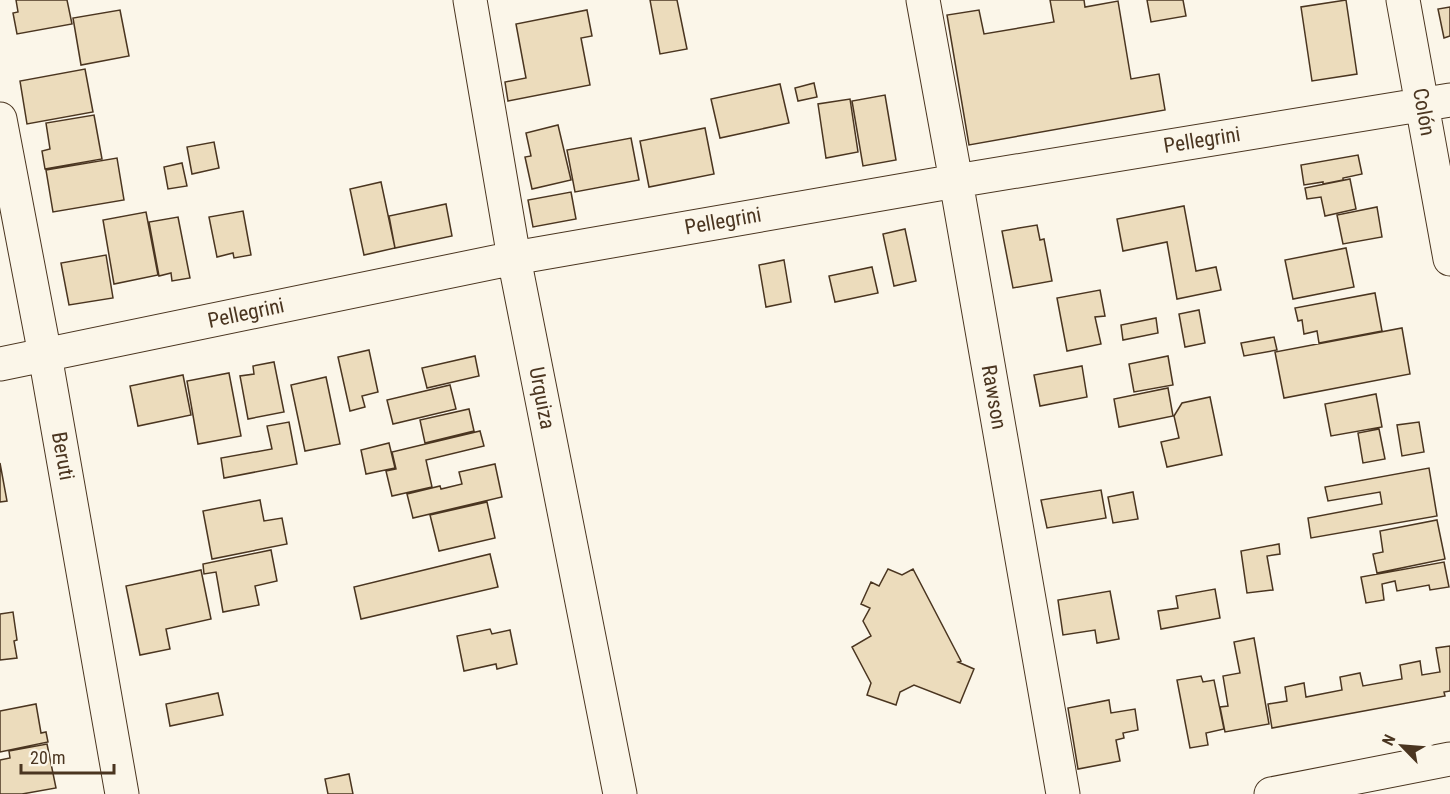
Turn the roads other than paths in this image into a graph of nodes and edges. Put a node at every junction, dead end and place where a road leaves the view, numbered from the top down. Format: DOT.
graph roads {
  1 [pos="470,0"];
  2 [pos="923,0"];
  3 [pos="1403,0"];
  4 [pos="1436,102"];
  5 [pos="0,119"];
  6 [pos="956,181"];
  7 [pos="514,258"];
  8 [pos="1450,259"];
  9 [pos="45,355"];
  10 [pos="0,364"];
  11 [pos="1450,759"];
  12 [pos="122,794"];
  13 [pos="620,794"];
  14 [pos="1063,794"];
  15 [pos="1271,794"];
  1 -- 7 [label="street, Urquiza"];
  2 -- 6 [label="street, Rawson"];
  3 -- 4 [label="street, Colón"];
  4 -- 6 [label="street, Pellegrini"];
  4 -- 8 [label="street, Colón"];
  5 -- 9 [label="street, Beruti"];
  6 -- 7 [label="street, Pellegrini"];
  6 -- 14 [label="street, Rawson"];
  7 -- 9 [label="street, Pellegrini"];
  7 -- 13 [label="street, Urquiza"];
  9 -- 10 [label="street, Pellegrini"];
  9 -- 12 [label="street, Beruti"];
  11 -- 15 [label="street"];
}
